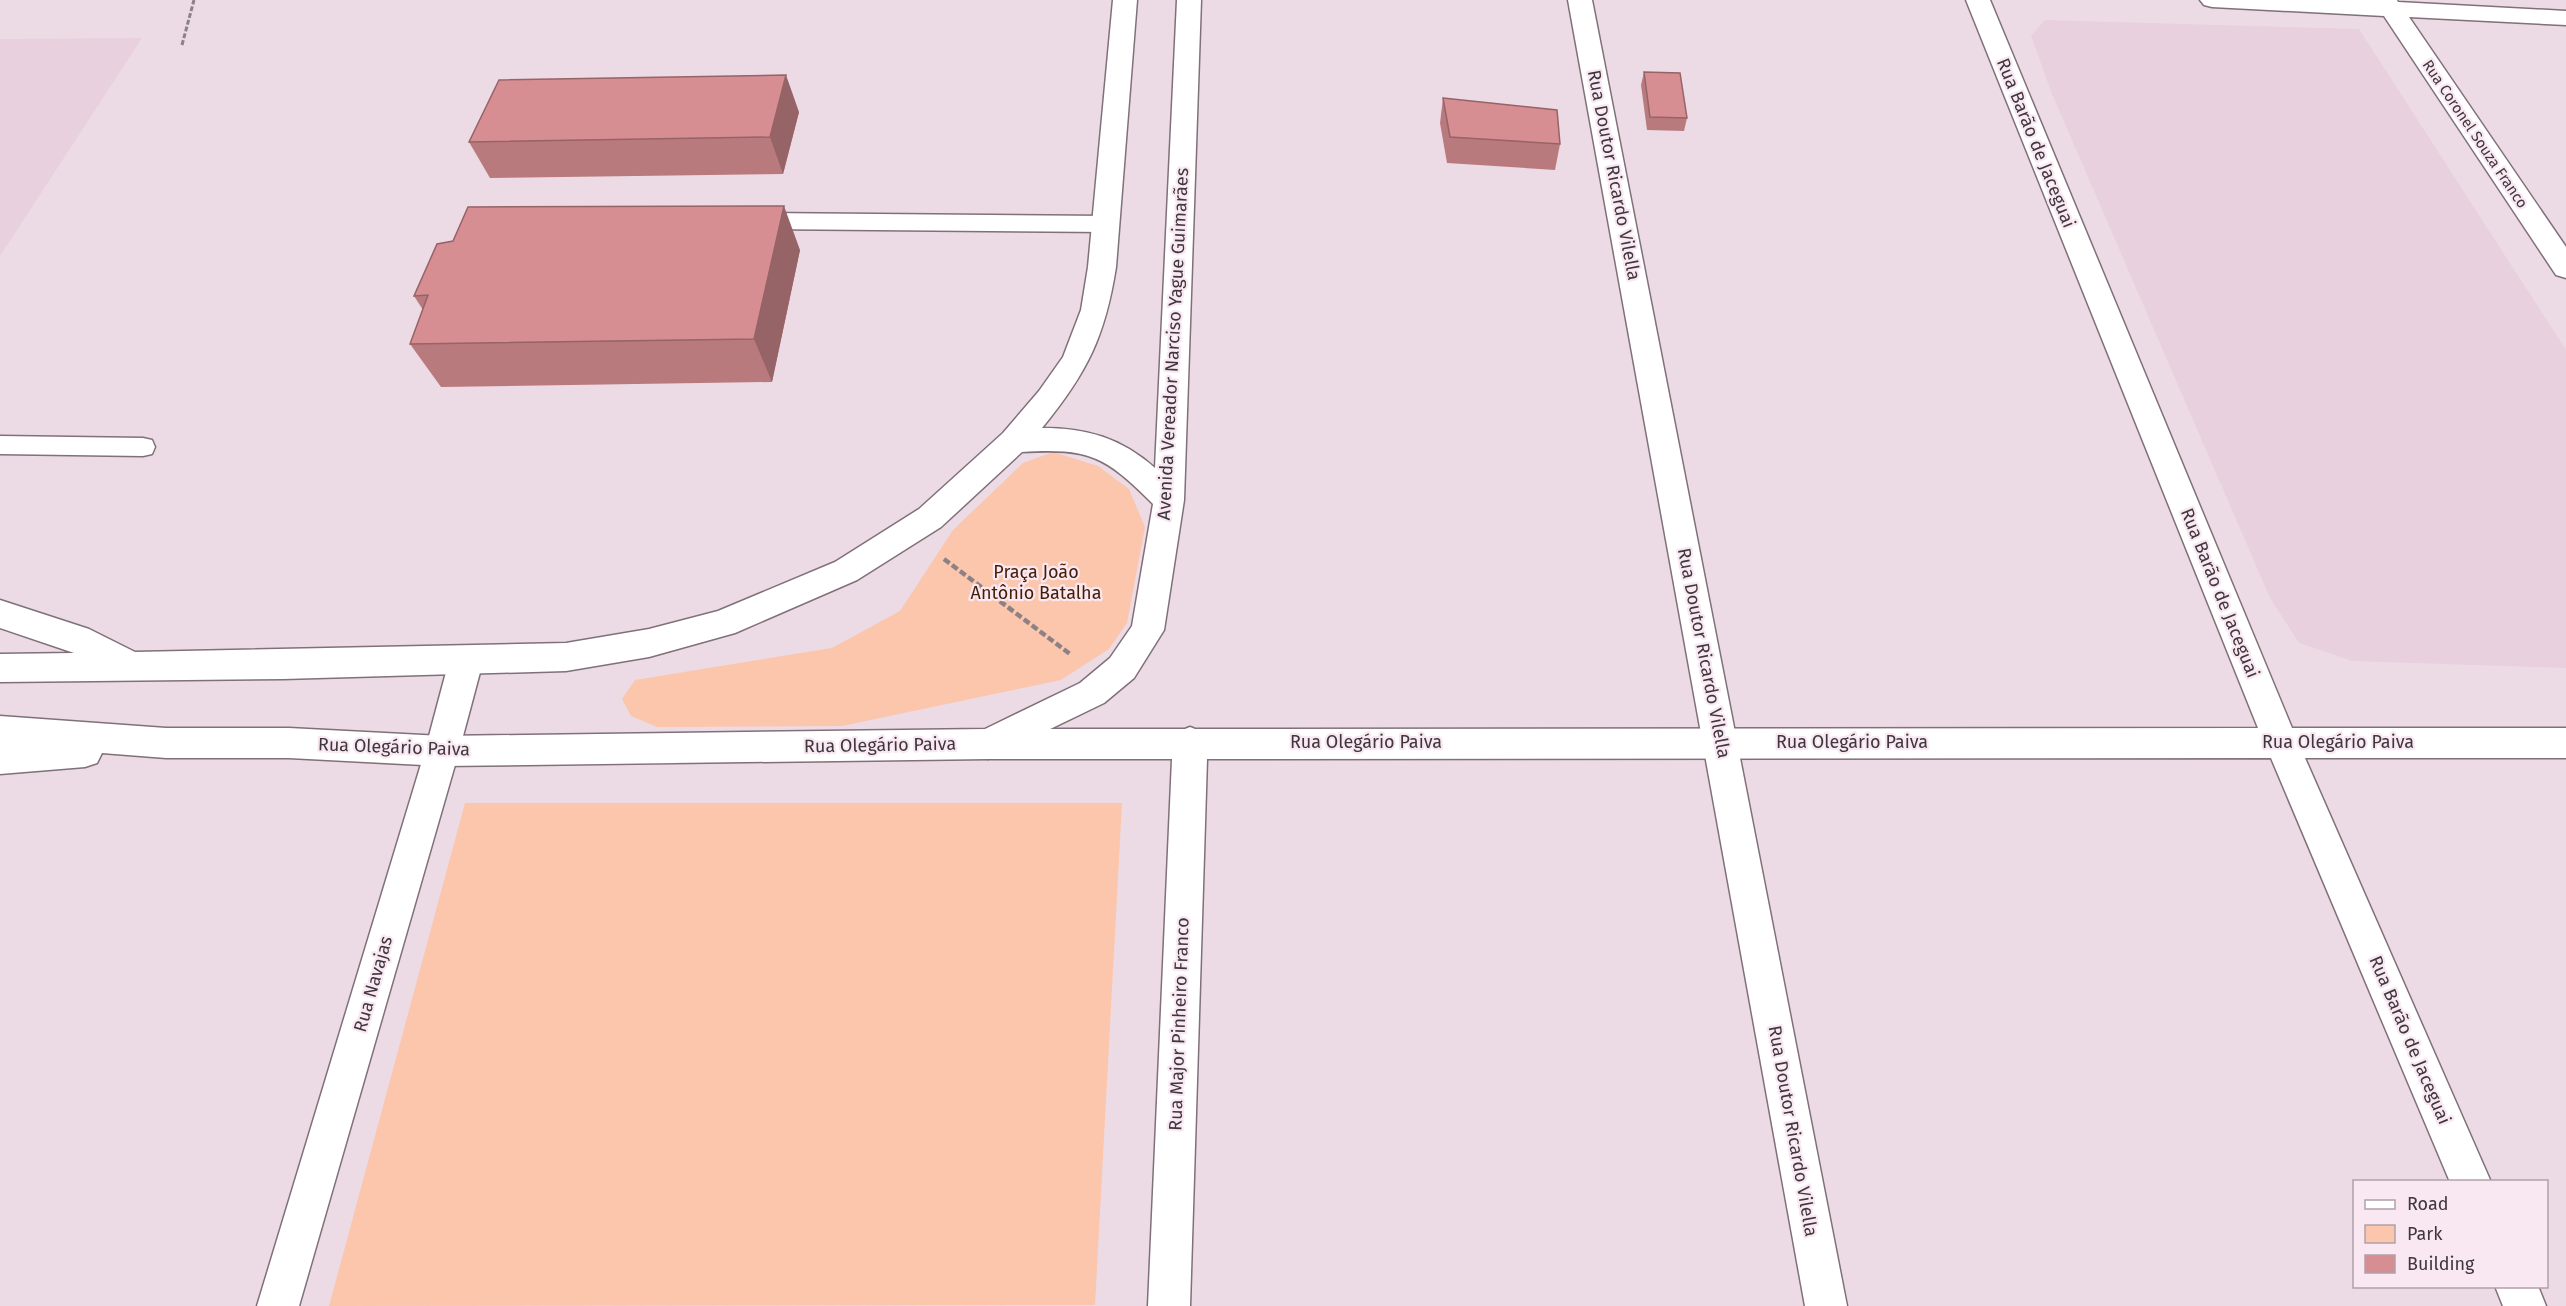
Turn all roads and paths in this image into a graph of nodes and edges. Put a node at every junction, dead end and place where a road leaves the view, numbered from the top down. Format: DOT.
graph roads {
  1 [pos="194,0"];
  2 [pos="1125,0"];
  3 [pos="1189,0"];
  4 [pos="1580,0"];
  5 [pos="1978,0"];
  6 [pos="2212,0"];
  7 [pos="2388,5"];
  8 [pos="2566,18"];
  9 [pos="182,45"];
  10 [pos="739,220"];
  11 [pos="1107,224"];
  12 [pos="2566,268"];
  13 [pos="1014,441"];
  14 [pos="0,445"];
  15 [pos="143,447"];
  16 [pos="1169,500"];
  17 [pos="908,532"];
  18 [pos="0,614"];
  19 [pos="466,661"];
  20 [pos="132,666"];
  21 [pos="0,668"];
  22 [pos="1107,681"];
  23 [pos="0,731"];
  24 [pos="1190,742"];
  25 [pos="1721,742"];
  26 [pos="2281,742"];
  27 [pos="166,743"];
  28 [pos="2566,743"];
  29 [pos="988,744"];
  30 [pos="442,751"];
  31 [pos="0,759"];
  32 [pos="2470,1180"];
  33 [pos="2516,1288"];
  34 [pos="278,1306"];
  35 [pos="1169,1306"];
  36 [pos="1826,1306"];
  37 [pos="2525,1306"];
  1 -- 9 [label="path"];
  2 -- 11 [label="street"];
  3 -- 16 [label="street, Avenida Vereador Narciso Yague Guimarães"];
  4 -- 25 [label="street, Rua Doutor Ricardo Vilella"];
  5 -- 26 [label="street, Rua Barão de Jaceguai"];
  6 -- 7 [label="street"];
  7 -- 8 [label="street"];
  7 -- 12 [label="street, Rua Coronel Souza Franco"];
  10 -- 11 [label="lane"];
  11 -- 13 [label="street"];
  13 -- 16 [label="street"];
  13 -- 17 [label="street"];
  14 -- 15 [label="lane"];
  16 -- 22 [label="street, Avenida Vereador Narciso Yague Guimarães"];
  17 -- 19 [label="street"];
  17 -- 22 [label="path"];
  18 -- 20 [label="street"];
  19 -- 20 [label="street"];
  19 -- 30 [label="street, Rua Navajas"];
  20 -- 21 [label="street"];
  22 -- 29 [label="street, Avenida Vereador Narciso Yague Guimarães"];
  23 -- 27 [label="street"];
  24 -- 25 [label="street, Rua Olegário Paiva"];
  24 -- 29 [label="street, Rua Olegário Paiva"];
  24 -- 35 [label="street, Rua Major Pinheiro Franco"];
  25 -- 26 [label="street, Rua Olegário Paiva"];
  25 -- 36 [label="street, Rua Doutor Ricardo Vilella"];
  26 -- 28 [label="street, Rua Olegário Paiva"];
  26 -- 32 [label="street, Rua Barão de Jaceguai"];
  27 -- 30 [label="street, Rua Olegário Paiva"];
  27 -- 31 [label="street"];
  29 -- 30 [label="street, Rua Olegário Paiva"];
  30 -- 34 [label="street, Rua Navajas"];
  33 -- 37 [label="street"];
}
